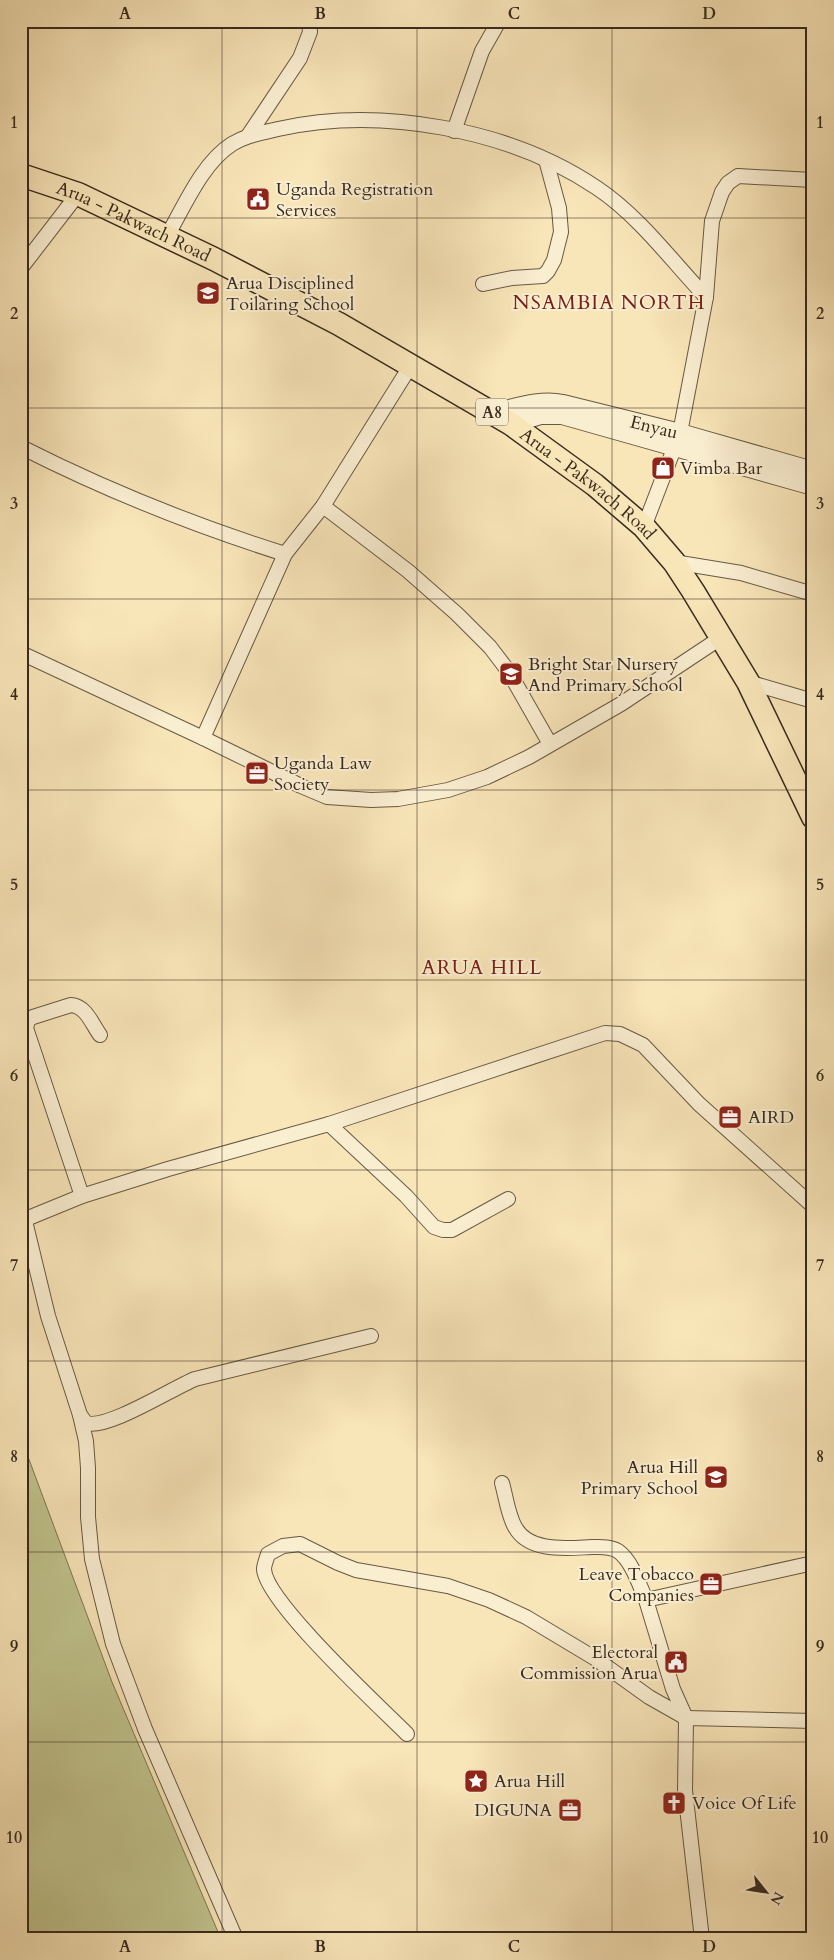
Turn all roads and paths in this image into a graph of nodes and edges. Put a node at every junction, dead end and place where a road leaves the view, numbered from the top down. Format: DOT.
graph roads {
  1 [pos="309,21"];
  2 [pos="499,21"];
  3 [pos="454,131"];
  4 [pos="248,136"];
  5 [pos="546,160"];
  6 [pos="21,175"];
  7 [pos="813,180"];
  8 [pos="78,194"];
  9 [pos="167,236"];
  10 [pos="21,268"];
  11 [pos="483,284"];
  12 [pos="706,298"];
  13 [pos="411,365"];
  14 [pos="502,418"];
  15 [pos="678,441"];
  16 [pos="21,447"];
  17 [pos="813,471"];
  18 [pos="813,486"];
  19 [pos="323,506"];
  20 [pos="644,527"];
  21 [pos="285,554"];
  22 [pos="674,562"];
  23 [pos="813,594"];
  24 [pos="722,637"];
  25 [pos="21,653"];
  26 [pos="748,682"];
  27 [pos="813,701"];
  28 [pos="203,738"];
  29 [pos="550,744"];
  30 [pos="813,816"];
  31 [pos="100,1035"];
  32 [pos="329,1124"];
  33 [pos="82,1196"];
  34 [pos="508,1199"];
  35 [pos="813,1206"];
  36 [pos="23,1221"];
  37 [pos="371,1336"];
  38 [pos="80,1415"];
  39 [pos="502,1483"];
  40 [pos="813,1563"];
  41 [pos="646,1600"];
  42 [pos="686,1718"];
  43 [pos="813,1721"];
  44 [pos="406,1734"];
  45 [pos="236,1939"];
  46 [pos="702,1939"];
  1 -- 4 [label="street"];
  2 -- 3 [label="street"];
  3 -- 4 [label="street"];
  3 -- 5 [label="street"];
  4 -- 9 [label="street"];
  5 -- 11 [label="street"];
  5 -- 12 [label="street"];
  6 -- 8 [label="main road, Arua - Pakwach Road / A8"];
  7 -- 12 [label="street"];
  8 -- 9 [label="main road, Arua - Pakwach Road / A8"];
  8 -- 10 [label="street"];
  9 -- 13 [label="main road, Arua - Pakwach Road / A8"];
  12 -- 15 [label="street"];
  13 -- 14 [label="main road, Arua - Pakwach Road / A8"];
  13 -- 19 [label="street"];
  14 -- 15 [label="street, Enyau"];
  14 -- 20 [label="main road, Arua - Pakwach Road / A8"];
  15 -- 17 [label="street, Enyau"];
  15 -- 18 [label="street, Enyau"];
  15 -- 20 [label="street"];
  16 -- 21 [label="street"];
  19 -- 21 [label="street"];
  19 -- 29 [label="street"];
  20 -- 22 [label="main road, Arua - Pakwach Road / A8"];
  21 -- 28 [label="street"];
  22 -- 23 [label="street"];
  22 -- 24 [label="main road, Arua - Pakwach Road / A8"];
  24 -- 26 [label="main road, Arua - Pakwach Road / A8"];
  24 -- 29 [label="street"];
  25 -- 28 [label="street"];
  26 -- 27 [label="street"];
  26 -- 30 [label="main road, Arua - Pakwach Road / A8"];
  28 -- 29 [label="street"];
  31 -- 33 [label="street"];
  32 -- 33 [label="street"];
  32 -- 34 [label="street"];
  32 -- 35 [label="street"];
  33 -- 36 [label="street"];
  36 -- 38 [label="street"];
  37 -- 38 [label="street"];
  38 -- 45 [label="street"];
  39 -- 41 [label="street"];
  40 -- 41 [label="street"];
  41 -- 42 [label="street"];
  42 -- 43 [label="street"];
  42 -- 44 [label="street"];
  42 -- 46 [label="street"];
}
